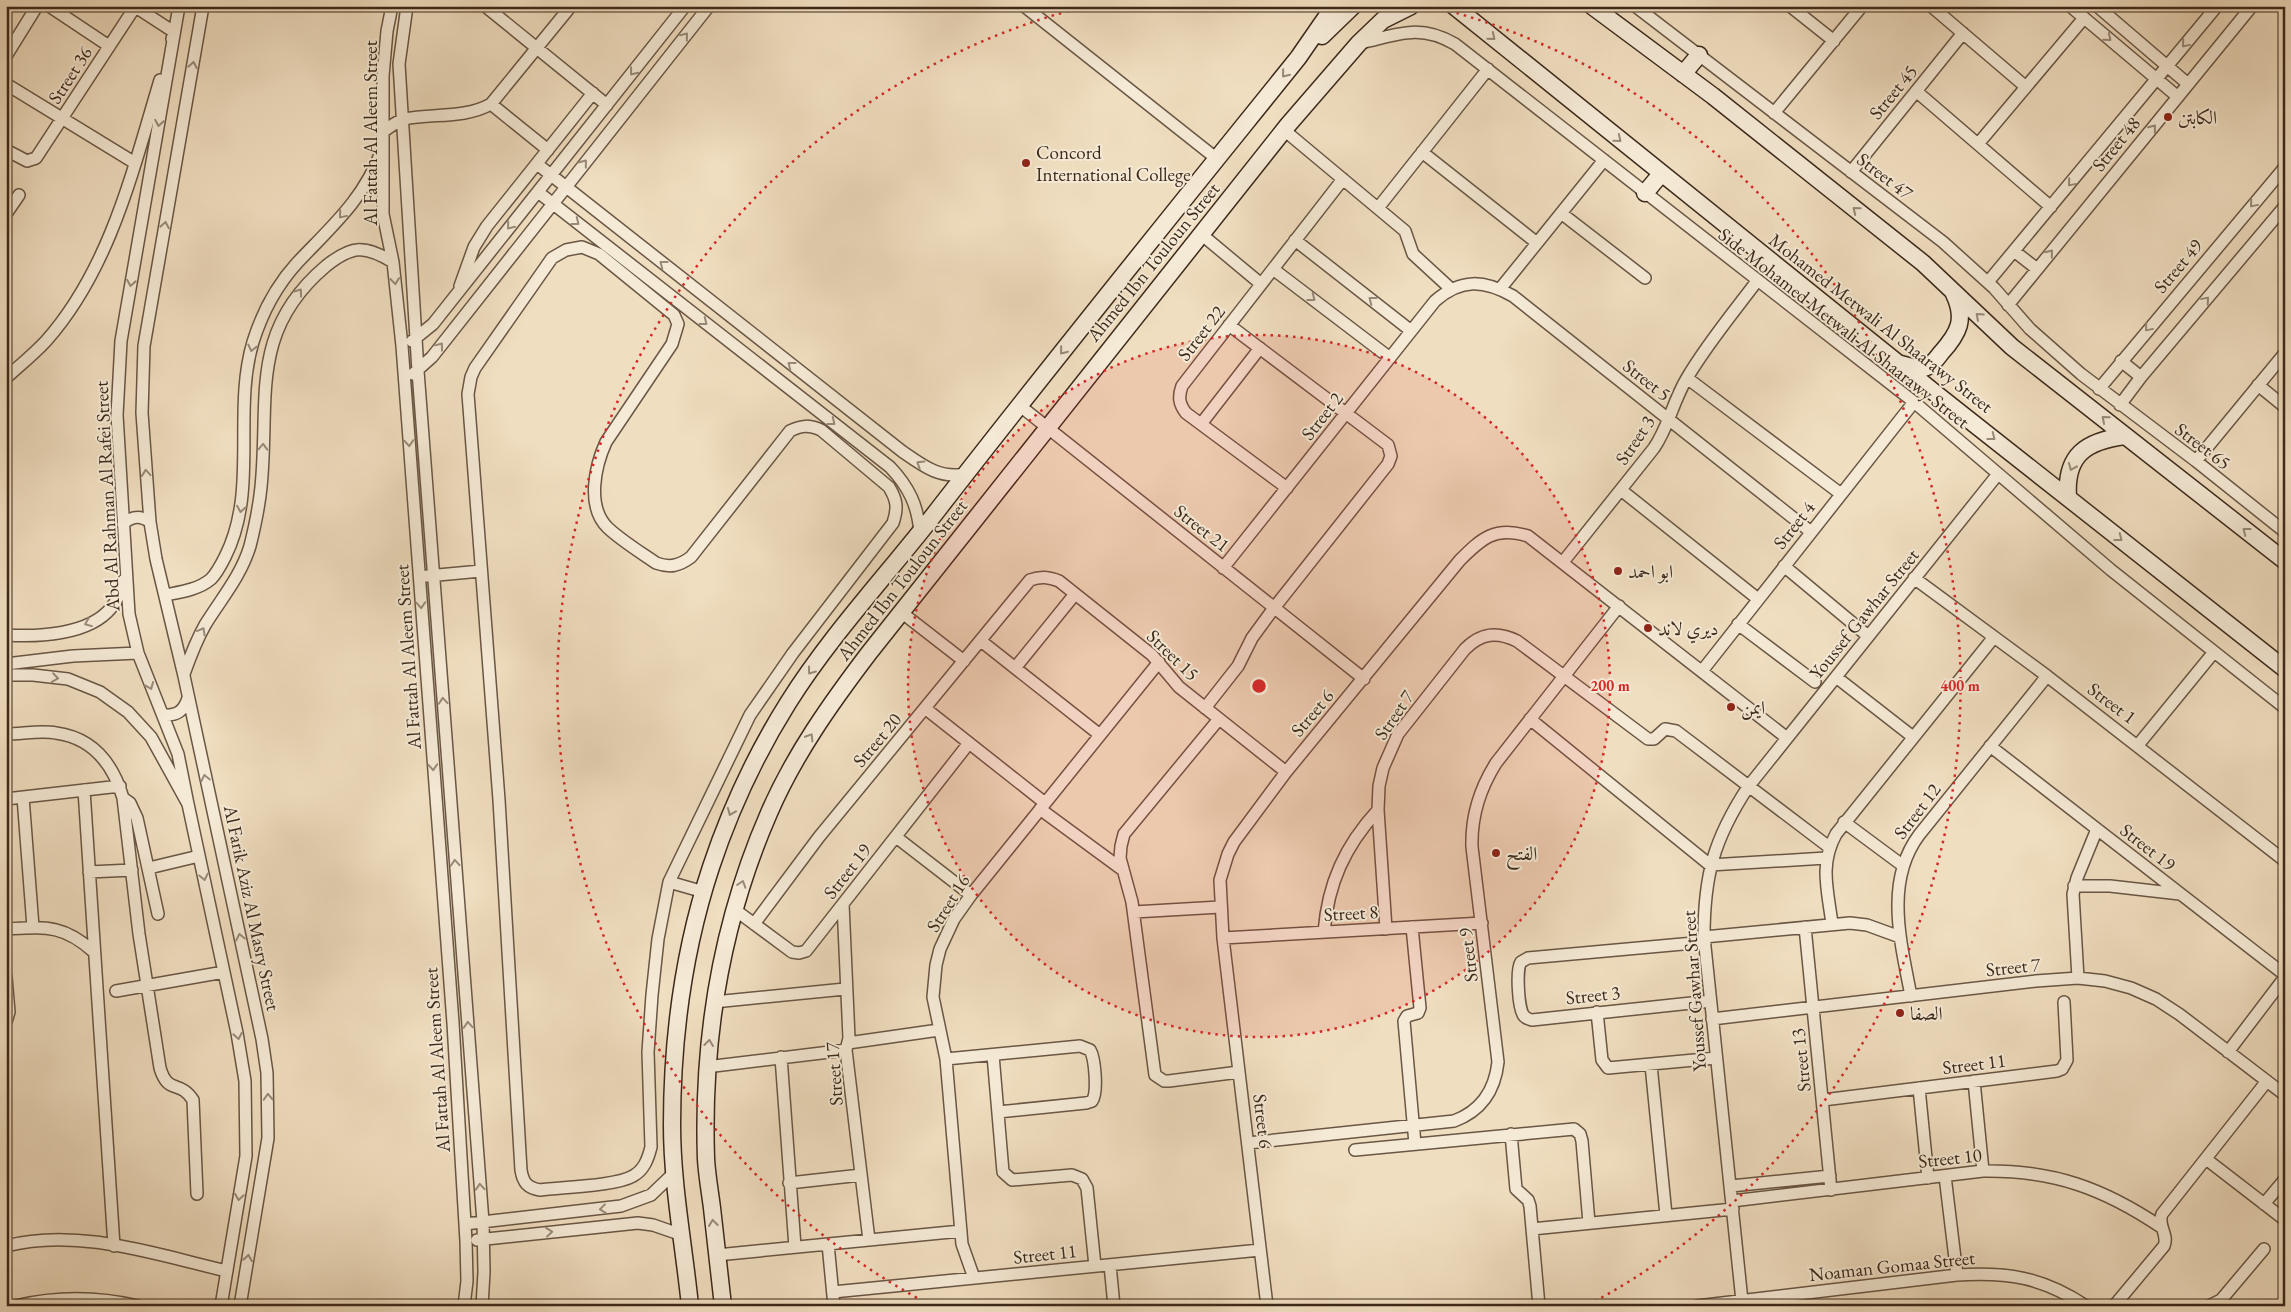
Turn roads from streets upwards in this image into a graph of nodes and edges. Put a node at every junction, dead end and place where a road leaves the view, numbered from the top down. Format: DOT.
graph roads {
  1 [pos="37,6"];
  2 [pos="49,6"];
  3 [pos="134,6"];
  4 [pos="179,6"];
  5 [pos="203,6"];
  6 [pos="392,6"];
  7 [pos="407,6"];
  8 [pos="485,6"];
  9 [pos="571,6"];
  10 [pos="685,6"];
  11 [pos="709,6"];
  12 [pos="1024,6"];
  13 [pos="1334,6"];
  14 [pos="1353,6"];
  15 [pos="1380,6"];
  16 [pos="1411,6"];
  17 [pos="1454,6"];
  18 [pos="1592,6"];
  19 [pos="1790,6"];
  20 [pos="1862,6"];
  21 [pos="1931,6"];
  22 [pos="2070,6"];
  23 [pos="2097,6"];
  24 [pos="2216,6"];
  25 [pos="2252,6"];
  26 [pos="1642,8"];
  27 [pos="2084,18"];
  28 [pos="174,32"];
  29 [pos="1963,33"];
  30 [pos="1834,41"];
  31 [pos="1359,43"];
  32 [pos="109,46"];
  33 [pos="538,48"];
  34 [pos="1699,55"];
  35 [pos="6,56"];
  36 [pos="1298,58"];
  37 [pos="2167,66"];
  38 [pos="1488,69"];
  39 [pos="1684,74"];
  40 [pos="2156,79"];
  41 [pos="6,84"];
  42 [pos="2188,84"];
  43 [pos="2026,87"];
  44 [pos="1916,91"];
  45 [pos="593,93"];
  46 [pos="2178,97"];
  47 [pos="491,104"];
  48 [pos="607,105"];
  49 [pos="1774,113"];
  50 [pos="62,118"];
  51 [pos="402,119"];
  52 [pos="1284,130"];
  53 [pos="384,131"];
  54 [pos="384,144"];
  55 [pos="1978,144"];
  56 [pos="6,150"];
  57 [pos="548,150"];
  58 [pos="1422,152"];
  59 [pos="1217,159"];
  60 [pos="1604,160"];
  61 [pos="135,163"];
  62 [pos="536,164"];
  63 [pos="2285,167"];
  64 [pos="1851,172"];
  65 [pos="1661,174"];
  66 [pos="551,176"];
  67 [pos="1342,179"];
  68 [pos="565,187"];
  69 [pos="538,192"];
  70 [pos="1645,193"];
  71 [pos="19,195"];
  72 [pos="552,203"];
  73 [pos="2285,206"];
  74 [pos="2051,207"];
  75 [pos="1378,208"];
  76 [pos="1561,213"];
  77 [pos="6,214"];
  78 [pos="1202,234"];
  79 [pos="1295,240"];
  80 [pos="1537,243"];
  81 [pos="2014,251"];
  82 [pos="394,262"];
  83 [pos="1273,269"];
  84 [pos="2036,270"];
  85 [pos="1645,278"];
  86 [pos="1757,281"];
  87 [pos="1988,282"];
  88 [pos="1261,284"];
  89 [pos="1451,289"];
  90 [pos="1500,289"];
  91 [pos="1953,291"];
  92 [pos="458,292"];
  93 [pos="2008,305"];
  94 [pos="1229,325"];
  95 [pos="1410,330"];
  96 [pos="416,338"];
  97 [pos="402,346"];
  98 [pos="1260,348"];
  99 [pos="2285,352"];
  100 [pos="1390,358"];
  101 [pos="2121,361"];
  102 [pos="1899,363"];
  103 [pos="418,372"];
  104 [pos="404,377"];
  105 [pos="2141,377"];
  106 [pos="6,378"];
  107 [pos="1687,378"];
  108 [pos="2258,384"];
  109 [pos="2099,388"];
  110 [pos="1914,402"];
  111 [pos="1019,405"];
  112 [pos="2120,405"];
  113 [pos="2285,407"];
  114 [pos="1346,413"];
  115 [pos="1670,420"];
  116 [pos="1201,424"];
  117 [pos="1047,428"];
  118 [pos="2125,436"];
  119 [pos="2196,461"];
  120 [pos="966,474"];
  121 [pos="1998,474"];
  122 [pos="1287,488"];
  123 [pos="1621,490"];
  124 [pos="1841,494"];
  125 [pos="2068,497"];
  126 [pos="150,522"];
  127 [pos="123,524"];
  128 [pos="1811,532"];
  129 [pos="2285,532"];
  130 [pos="920,533"];
  131 [pos="2285,561"];
  132 [pos="1563,562"];
  133 [pos="1784,566"];
  134 [pos="1223,568"];
  135 [pos="480,571"];
  136 [pos="126,574"];
  137 [pos="433,575"];
  138 [pos="419,576"];
  139 [pos="1914,578"];
  140 [pos="1030,580"];
  141 [pos="1075,594"];
  142 [pos="165,595"];
  143 [pos="1758,598"];
  144 [pos="1619,606"];
  145 [pos="1274,608"];
  146 [pos="901,612"];
  147 [pos="1738,624"];
  148 [pos="6,635"];
  149 [pos="1868,636"];
  150 [pos="1994,637"];
  151 [pos="981,640"];
  152 [pos="2214,652"];
  153 [pos="138,653"];
  154 [pos="964,661"];
  155 [pos="1160,662"];
  156 [pos="6,664"];
  157 [pos="1015,668"];
  158 [pos="2285,669"];
  159 [pos="1702,671"];
  160 [pos="6,675"];
  161 [pos="184,676"];
  162 [pos="1564,676"];
  163 [pos="2047,676"];
  164 [pos="1836,677"];
  165 [pos="1364,679"];
  166 [pos="1815,682"];
  167 [pos="188,698"];
  168 [pos="926,708"];
  169 [pos="1205,708"];
  170 [pos="2285,708"];
  171 [pos="163,715"];
  172 [pos="1219,719"];
  173 [pos="1530,719"];
  174 [pos="6,734"];
  175 [pos="1100,735"];
  176 [pos="1913,737"];
  177 [pos="1787,738"];
  178 [pos="969,743"];
  179 [pos="2138,745"];
  180 [pos="1990,746"];
  181 [pos="1286,772"];
  182 [pos="120,786"];
  183 [pos="1748,787"];
  184 [pos="84,790"];
  185 [pos="23,797"];
  186 [pos="123,798"];
  187 [pos="6,799"];
  188 [pos="188,804"];
  189 [pos="1043,806"];
  190 [pos="1378,810"];
  191 [pos="1844,822"];
  192 [pos="2097,829"];
  193 [pos="896,837"];
  194 [pos="1827,853"];
  195 [pos="199,856"];
  196 [pos="2285,861"];
  197 [pos="1710,865"];
  198 [pos="1902,865"];
  199 [pos="149,868"];
  200 [pos="132,870"];
  201 [pos="1123,870"];
  202 [pos="89,872"];
  203 [pos="669,882"];
  204 [pos="2074,886"];
  205 [pos="704,892"];
  206 [pos="2180,894"];
  207 [pos="970,895"];
  208 [pos="843,904"];
  209 [pos="1220,908"];
  210 [pos="734,909"];
  211 [pos="1134,912"];
  212 [pos="158,914"];
  213 [pos="1482,923"];
  214 [pos="754,924"];
  215 [pos="1832,924"];
  216 [pos="1805,926"];
  217 [pos="1412,927"];
  218 [pos="33,928"];
  219 [pos="6,929"];
  220 [pos="1386,929"];
  221 [pos="1324,932"];
  222 [pos="1900,937"];
  223 [pos="1223,938"];
  224 [pos="1704,940"];
  225 [pos="94,952"];
  226 [pos="224,972"];
  227 [pos="2285,976"];
  228 [pos="6,977"];
  229 [pos="2078,978"];
  230 [pos="147,986"];
  231 [pos="845,989"];
  232 [pos="116,991"];
  233 [pos="1911,996"];
  234 [pos="1710,1001"];
  235 [pos="714,1002"];
  236 [pos="2064,1002"];
  237 [pos="1813,1008"];
  238 [pos="1597,1012"];
  239 [pos="1712,1019"];
  240 [pos="6,1022"];
  241 [pos="939,1030"];
  242 [pos="847,1046"];
  243 [pos="2228,1052"];
  244 [pos="993,1055"];
  245 [pos="781,1057"];
  246 [pos="1716,1058"];
  247 [pos="946,1059"];
  248 [pos="1651,1065"];
  249 [pos="706,1067"];
  250 [pos="1239,1072"];
  251 [pos="1974,1081"];
  252 [pos="2267,1081"];
  253 [pos="1919,1088"];
  254 [pos="2285,1095"];
  255 [pos="1823,1100"];
  256 [pos="998,1112"];
  257 [pos="1413,1126"];
  258 [pos="1511,1134"];
  259 [pos="1248,1143"];
  260 [pos="1414,1144"];
  261 [pos="1355,1150"];
  262 [pos="2206,1159"];
  263 [pos="675,1172"];
  264 [pos="1983,1172"];
  265 [pos="861,1176"];
  266 [pos="1830,1176"];
  267 [pos="1945,1176"];
  268 [pos="1928,1178"];
  269 [pos="2285,1179"];
  270 [pos="789,1183"];
  271 [pos="1731,1186"];
  272 [pos="1831,1190"];
  273 [pos="197,1194"];
  274 [pos="636,1202"];
  275 [pos="2264,1204"];
  276 [pos="1733,1205"];
  277 [pos="1666,1216"];
  278 [pos="521,1218"];
  279 [pos="2285,1220"];
  280 [pos="483,1222"];
  281 [pos="638,1223"];
  282 [pos="1589,1223"];
  283 [pos="465,1224"];
  284 [pos="2161,1227"];
  285 [pos="1532,1229"];
  286 [pos="961,1231"];
  287 [pos="530,1234"];
  288 [pos="682,1235"];
  289 [pos="484,1239"];
  290 [pos="869,1240"];
  291 [pos="466,1241"];
  292 [pos="828,1244"];
  293 [pos="6,1246"];
  294 [pos="114,1246"];
  295 [pos="794,1247"];
  296 [pos="2264,1249"];
  297 [pos="1260,1250"];
  298 [pos="717,1255"];
  299 [pos="1110,1265"];
  300 [pos="1095,1266"];
  301 [pos="227,1271"];
  302 [pos="1957,1275"];
  303 [pos="974,1278"];
  304 [pos="833,1292"];
  305 [pos="1742,1301"];
  306 [pos="1792,1301"];
  307 [pos="1772,1302"];
  308 [pos="15,1306"];
  309 [pos="138,1306"];
  310 [pos="221,1306"];
  311 [pos="240,1306"];
  312 [pos="464,1306"];
  313 [pos="482,1306"];
  314 [pos="690,1306"];
  315 [pos="723,1306"];
  316 [pos="834,1306"];
  317 [pos="1114,1306"];
  318 [pos="1267,1306"];
  319 [pos="1539,1306"];
  320 [pos="1697,1306"];
  321 [pos="2086,1306"];
  322 [pos="2114,1306"];
  323 [pos="2209,1306"];
  1 -- 35 [label="street"];
  2 -- 32 [label="street"];
  3 -- 28 [label="street"];
  3 -- 32 [label="street, Street 36"];
  4 -- 28 [label="street, Abd Al Rahman Al Rafei Street"];
  126 -- 5 [label="street, Abd Al Rahman Al Rafei Street, one-way"];
  6 -- 53 [label="street, Al Fattah Al Aleem Street"];
  7 -- 51 [label="street, Al Fattah Al Aleem Street"];
  8 -- 33 [label="street"];
  9 -- 33 [label="street"];
  10 -- 48 [label="street, one-way"];
  68 -- 11 [label="street, one-way"];
  12 -- 59 [label="street"];
  13 -- 36 [label="street, Ahmed Ibn Touloun Street"];
  14 -- 36 [label="street"];
  15 -- 31 [label="street"];
  16 -- 31 [label="street, Ahmed Ibn Touloun Street"];
  17 -- 65 [label="street, Mohamed Metwali Al Shaarawy Street, one-way"];
  18 -- 39 [label="street"];
  19 -- 30 [label="street"];
  20 -- 30 [label="street"];
  21 -- 29 [label="street"];
  22 -- 27 [label="street"];
  23 -- 37 [label="street"];
  24 -- 37 [label="street, Street 48, one-way"];
  25 -- 42 [label="street, Street 48"];
  26 -- 34 [label="street, Street 47"];
  27 -- 40 [label="street, one-way"];
  27 -- 43 [label="street"];
  28 -- 61 [label="street, Abd Al Rahman Al Rafei Street"];
  28 -- 127 [label="street, Abd Al Rahman Al Rafei Street, one-way"];
  29 -- 43 [label="street"];
  29 -- 44 [label="street, Street 45"];
  30 -- 49 [label="street"];
  31 -- 38 [label="street, Side Mohamed Metwali Al Shaarawy Street"];
  31 -- 52 [label="street, Ahmed Ibn Touloun Street"];
  32 -- 50 [label="street, Street 36"];
  33 -- 45 [label="street"];
  33 -- 47 [label="street"];
  34 -- 39 [label="street"];
  34 -- 49 [label="street, Street 47"];
  36 -- 59 [label="street, Ahmed Ibn Touloun Street, one-way"];
  37 -- 40 [label="street, Street 48"];
  37 -- 42 [label="street"];
  38 -- 58 [label="street"];
  38 -- 60 [label="street, Side Mohamed Metwali Al Shaarawy Street"];
  91 -- 39 [label="street, one-way"];
  40 -- 46 [label="street"];
  40 -- 74 [label="street, Street 48, one-way"];
  41 -- 50 [label="street"];
  42 -- 46 [label="street, Street 48"];
  43 -- 55 [label="street"];
  44 -- 55 [label="street"];
  44 -- 64 [label="street, Street 45"];
  45 -- 48 [label="street"];
  45 -- 57 [label="street"];
  84 -- 46 [label="street, Street 48, one-way"];
  47 -- 51 [label="street"];
  47 -- 57 [label="street"];
  48 -- 66 [label="street"];
  49 -- 64 [label="street, Street 47"];
  50 -- 56 [label="street, Street 36"];
  50 -- 61 [label="street"];
  51 -- 53 [label="street"];
  51 -- 96 [label="street, Al Fattah Al Aleem Street"];
  52 -- 67 [label="street"];
  52 -- 78 [label="street, Ahmed Ibn Touloun Street"];
  53 -- 54 [label="street, Al Fattah Al Aleem Street"];
  54 -- 82 [label="street, Al Fattah Al Aleem Street"];
  54 -- 142 [label="street, one-way"];
  55 -- 74 [label="street"];
  57 -- 62 [label="street"];
  58 -- 75 [label="street"];
  58 -- 80 [label="street"];
  59 -- 111 [label="street, Ahmed Ibn Touloun Street, one-way"];
  60 -- 70 [label="street, Side Mohamed Metwali Al Shaarawy Street"];
  60 -- 76 [label="street"];
  61 -- 106 [label="street, Abd Al Rahman Al Rafei Street"];
  62 -- 66 [label="street"];
  62 -- 92 [label="street"];
  63 -- 101 [label="street, Street 49, one-way"];
  64 -- 87 [label="street, Street 47"];
  65 -- 70 [label="street"];
  65 -- 102 [label="street, Mohamed Metwali Al Shaarawy Street"];
  66 -- 68 [label="street"];
  66 -- 69 [label="street"];
  67 -- 75 [label="street"];
  67 -- 79 [label="street, Street 22"];
  68 -- 72 [label="street"];
  120 -- 68 [label="street, one-way"];
  69 -- 72 [label="street"];
  69 -- 92 [label="street, one-way"];
  70 -- 86 [label="street, Side Mohamed Metwali Al Shaarawy Street"];
  71 -- 77 [label="street"];
  103 -- 72 [label="street, one-way"];
  72 -- 130 [label="street, one-way"];
  105 -- 73 [label="street, one-way"];
  74 -- 81 [label="street, Street 48"];
  75 -- 89 [label="street"];
  76 -- 80 [label="street"];
  76 -- 85 [label="street"];
  78 -- 88 [label="street"];
  78 -- 117 [label="street, Ahmed Ibn Touloun Street"];
  79 -- 83 [label="street, Street 22"];
  95 -- 79 [label="street, one-way"];
  80 -- 90 [label="street"];
  81 -- 84 [label="street"];
  81 -- 87 [label="street, Street 48"];
  82 -- 97 [label="street, Al Fattah Al Aleem Street, one-way"];
  161 -- 82 [label="street, one-way"];
  83 -- 88 [label="street, Street 22"];
  83 -- 100 [label="street, one-way"];
  84 -- 93 [label="street, Street 48"];
  86 -- 107 [label="street, Street 3"];
  86 -- 110 [label="street, Side Mohamed Metwali Al Shaarawy Street"];
  87 -- 93 [label="street, Street 47"];
  88 -- 94 [label="street, Street 22"];
  89 -- 90 [label="street, Street 5"];
  89 -- 95 [label="street, Street 2"];
  90 -- 115 [label="street, Street 5"];
  91 -- 102 [label="street"];
  118 -- 91 [label="street, one-way"];
  92 -- 96 [label="street"];
  93 -- 109 [label="street, Street 47"];
  94 -- 98 [label="street"];
  94 -- 116 [label="street, Street 22"];
  95 -- 100 [label="street, Street 2"];
  96 -- 97 [label="street"];
  96 -- 103 [label="street, Al Fattah Al Aleem Street"];
  97 -- 104 [label="street, Al Fattah Al Aleem Street"];
  98 -- 114 [label="street"];
  98 -- 116 [label="street"];
  99 -- 108 [label="street"];
  100 -- 114 [label="street, Street 2"];
  101 -- 105 [label="street"];
  101 -- 109 [label="street, Street 49"];
  102 -- 125 [label="street, Mohamed Metwali Al Shaarawy Street, one-way"];
  103 -- 104 [label="street"];
  103 -- 137 [label="street, Al Fattah Al Aleem Street"];
  104 -- 138 [label="street, Al Fattah Al Aleem Street, one-way"];
  105 -- 112 [label="street"];
  107 -- 115 [label="street, Street 3"];
  107 -- 124 [label="street"];
  108 -- 113 [label="street"];
  108 -- 119 [label="street"];
  109 -- 112 [label="street, Street 65"];
  110 -- 121 [label="street, Side Mohamed Metwali Al Shaarawy Street"];
  110 -- 124 [label="street, Street 4"];
  111 -- 117 [label="street, Street 21"];
  111 -- 120 [label="street, Ahmed Ibn Touloun Street"];
  112 -- 119 [label="street, Street 65"];
  114 -- 122 [label="street, Street 2"];
  114 -- 145 [label="street"];
  115 -- 123 [label="street, Street 3"];
  115 -- 128 [label="street, Street 5"];
  116 -- 122 [label="street, Street 22"];
  117 -- 134 [label="street, Street 21"];
  117 -- 146 [label="street, Ahmed Ibn Touloun Street"];
  118 -- 125 [label="street, one-way"];
  131 -- 118 [label="street, one-way"];
  119 -- 129 [label="street, Street 65"];
  120 -- 130 [label="street, Ahmed Ibn Touloun Street"];
  121 -- 139 [label="street, Youssef Gawhar Street"];
  121 -- 152 [label="street, Side Mohamed Metwali Al Shaarawy Street"];
  122 -- 134 [label="street, Street 2"];
  123 -- 132 [label="street, Street 3"];
  123 -- 143 [label="street"];
  124 -- 128 [label="street, Street 4"];
  125 -- 158 [label="street, Mohamed Metwali Al Shaarawy Street, one-way"];
  126 -- 127 [label="street"];
  126 -- 142 [label="street, Al Farik Aziz Al Masry Street"];
  127 -- 136 [label="street, Abd Al Rahman Al Rafei Street"];
  128 -- 133 [label="street, Street 4"];
  130 -- 205 [label="street, Ahmed Ibn Touloun Street, one-way"];
  132 -- 144 [label="street, Street 6"];
  132 -- 165 [label="street, Street 6"];
  133 -- 143 [label="street, Street 4"];
  133 -- 149 [label="street"];
  134 -- 145 [label="street, Street 21"];
  135 -- 137 [label="street"];
  135 -- 203 [label="street"];
  135 -- 203 [label="street"];
  136 -- 148 [label="street, one-way"];
  136 -- 153 [label="street, Abd Al Rahman Al Rafei Street"];
  137 -- 138 [label="street"];
  280 -- 137 [label="street, Al Fattah Al Aleem Street, one-way"];
  138 -- 283 [label="street, Al Fattah Al Aleem Street, one-way"];
  139 -- 149 [label="street, Youssef Gawhar Street"];
  139 -- 150 [label="street, Street 1"];
  140 -- 141 [label="street, Street 15"];
  140 -- 151 [label="street, Street 20"];
  141 -- 155 [label="street, Street 15"];
  141 -- 157 [label="street"];
  142 -- 161 [label="street, Al Farik Aziz Al Masry Street"];
  143 -- 147 [label="street, Street 4"];
  144 -- 159 [label="street, Street 6"];
  144 -- 162 [label="street, Street 9"];
  145 -- 165 [label="street, Street 21"];
  145 -- 169 [label="street"];
  146 -- 154 [label="street"];
  210 -- 146 [label="street, Ahmed Ibn Touloun Street, one-way"];
  147 -- 159 [label="street, Street 4"];
  147 -- 166 [label="street"];
  149 -- 164 [label="street, Youssef Gawhar Street"];
  150 -- 163 [label="street, Street 1"];
  150 -- 176 [label="street"];
  151 -- 154 [label="street, Street 20"];
  151 -- 157 [label="street"];
  152 -- 170 [label="street, Side Mohamed Metwali Al Shaarawy Street"];
  152 -- 179 [label="street"];
  153 -- 156 [label="street"];
  153 -- 171 [label="street, Abd Al Rahman Al Rafei Street, one-way"];
  154 -- 168 [label="street, Street 20"];
  155 -- 169 [label="street, Street 15"];
  155 -- 175 [label="street, Street 16"];
  157 -- 175 [label="street"];
  159 -- 177 [label="street, Street 6"];
  160 -- 188 [label="street, one-way"];
  161 -- 167 [label="street, Al Farik Aziz Al Masry Street"];
  162 -- 173 [label="street, Street 9"];
  162 -- 183 [label="street, Street 7"];
  162 -- 190 [label="street, Street 7"];
  163 -- 179 [label="street, Street 1"];
  163 -- 180 [label="street, Street 12"];
  164 -- 176 [label="street"];
  164 -- 177 [label="street, Youssef Gawhar Street"];
  165 -- 181 [label="street, Street 6"];
  167 -- 171 [label="street"];
  311 -- 167 [label="street, Al Farik Aziz Al Masry Street, one-way"];
  168 -- 178 [label="street"];
  168 -- 214 [label="street, Street 20"];
  169 -- 172 [label="street, Street 15"];
  171 -- 188 [label="street, Abd Al Rahman Al Rafei Street"];
  172 -- 181 [label="street, Street 15"];
  172 -- 201 [label="street"];
  173 -- 197 [label="street"];
  173 -- 213 [label="street, Street 9"];
  174 -- 182 [label="street"];
  175 -- 189 [label="street, Street 16"];
  176 -- 191 [label="street"];
  177 -- 183 [label="street, Youssef Gawhar Street"];
  178 -- 189 [label="street"];
  178 -- 193 [label="street, Street 19"];
  179 -- 196 [label="street, Street 1"];
  180 -- 192 [label="street, Street 19"];
  180 -- 198 [label="street, Street 12"];
  181 -- 209 [label="street, Street 6"];
  182 -- 184 [label="street"];
  182 -- 186 [label="street"];
  183 -- 194 [label="street"];
  183 -- 197 [label="street, Youssef Gawhar Street"];
  184 -- 185 [label="street"];
  184 -- 202 [label="street"];
  185 -- 187 [label="street"];
  185 -- 218 [label="street"];
  186 -- 199 [label="street"];
  186 -- 200 [label="street"];
  188 -- 195 [label="street"];
  189 -- 201 [label="street"];
  189 -- 207 [label="street, Street 16"];
  190 -- 220 [label="street, Street 7"];
  190 -- 221 [label="street"];
  191 -- 194 [label="street"];
  191 -- 198 [label="street"];
  192 -- 204 [label="street"];
  192 -- 206 [label="street, Street 19"];
  193 -- 207 [label="street"];
  193 -- 208 [label="street, Street 19"];
  194 -- 197 [label="street"];
  194 -- 215 [label="street"];
  195 -- 199 [label="street"];
  195 -- 226 [label="street, one-way"];
  197 -- 224 [label="street, Youssef Gawhar Street"];
  198 -- 222 [label="street, Street 12"];
  199 -- 212 [label="street"];
  200 -- 202 [label="street"];
  200 -- 230 [label="street"];
  201 -- 211 [label="street"];
  202 -- 225 [label="street"];
  203 -- 205 [label="street"];
  204 -- 206 [label="street"];
  204 -- 229 [label="street"];
  205 -- 263 [label="street, Ahmed Ibn Touloun Street"];
  206 -- 227 [label="street, Street 19"];
  207 -- 241 [label="street, Street 16"];
  208 -- 214 [label="street, Street 19"];
  208 -- 231 [label="street, Street 17"];
  209 -- 211 [label="street"];
  209 -- 223 [label="street, Street 6"];
  210 -- 214 [label="street, Street 19"];
  210 -- 235 [label="street, Ahmed Ibn Touloun Street"];
  211 -- 250 [label="street"];
  213 -- 217 [label="street, Street 8"];
  213 -- 257 [label="street, Street 9"];
  215 -- 216 [label="street"];
  215 -- 222 [label="street"];
  216 -- 224 [label="street"];
  216 -- 237 [label="street, Street 13"];
  217 -- 220 [label="street, Street 8"];
  217 -- 257 [label="street"];
  218 -- 219 [label="street"];
  218 -- 225 [label="street"];
  220 -- 221 [label="street, Street 8"];
  221 -- 223 [label="street, Street 8"];
  222 -- 233 [label="street, Street 12"];
  223 -- 250 [label="street, Street 6"];
  224 -- 234 [label="street, Youssef Gawhar Street"];
  224 -- 238 [label="street, Street 3"];
  225 -- 294 [label="street"];
  226 -- 230 [label="street"];
  226 -- 301 [label="street, one-way"];
  227 -- 243 [label="street"];
  228 -- 240 [label="street"];
  229 -- 233 [label="street, Street 7"];
  229 -- 243 [label="street, Street 7"];
  230 -- 232 [label="street"];
  230 -- 273 [label="street"];
  231 -- 235 [label="street"];
  231 -- 242 [label="street, Street 17"];
  233 -- 237 [label="street, Street 7"];
  234 -- 238 [label="street, Street 3"];
  234 -- 239 [label="street, Youssef Gawhar Street"];
  249 -- 235 [label="street, Ahmed Ibn Touloun Street, one-way"];
  236 -- 251 [label="street, Street 11"];
  237 -- 239 [label="street, Street 7"];
  237 -- 255 [label="street, Street 13"];
  238 -- 248 [label="street"];
  239 -- 246 [label="street, Youssef Gawhar Street"];
  241 -- 242 [label="street"];
  241 -- 247 [label="street, Street 16"];
  242 -- 245 [label="street"];
  242 -- 265 [label="street, Street 17"];
  243 -- 252 [label="street, Street 7"];
  244 -- 247 [label="street"];
  244 -- 256 [label="street"];
  244 -- 256 [label="street"];
  245 -- 249 [label="street"];
  245 -- 270 [label="street"];
  246 -- 248 [label="street"];
  246 -- 271 [label="street, Youssef Gawhar Street"];
  247 -- 286 [label="street, Street 16"];
  248 -- 277 [label="street"];
  298 -- 249 [label="street, Ahmed Ibn Touloun Street, one-way"];
  250 -- 259 [label="street, Street 6"];
  251 -- 253 [label="street, Street 11"];
  251 -- 264 [label="street"];
  252 -- 254 [label="street, Street 7"];
  252 -- 262 [label="street"];
  253 -- 255 [label="street, Street 11"];
  253 -- 268 [label="street"];
  255 -- 266 [label="street, Street 13"];
  256 -- 300 [label="street"];
  257 -- 259 [label="street, Street 9"];
  257 -- 260 [label="street"];
  258 -- 260 [label="street"];
  258 -- 282 [label="street"];
  258 -- 285 [label="street"];
  259 -- 297 [label="street, Street 6"];
  260 -- 261 [label="street"];
  262 -- 275 [label="street"];
  262 -- 284 [label="street"];
  263 -- 274 [label="street"];
  263 -- 288 [label="street, Ahmed Ibn Touloun Street"];
  264 -- 267 [label="street, Street 10"];
  264 -- 284 [label="street, Street 10"];
  265 -- 270 [label="street"];
  265 -- 290 [label="street, Street 17"];
  266 -- 271 [label="street"];
  266 -- 272 [label="street, Street 13"];
  267 -- 268 [label="street, Street 10"];
  267 -- 302 [label="street"];
  268 -- 272 [label="street, Street 10"];
  269 -- 275 [label="street"];
  270 -- 295 [label="street"];
  271 -- 276 [label="street, Youssef Gawhar Street"];
  272 -- 276 [label="street, Street 10"];
  274 -- 278 [label="street, one-way"];
  274 -- 281 [label="street"];
  275 -- 279 [label="street"];
  276 -- 277 [label="street, Street 10"];
  276 -- 305 [label="street, Youssef Gawhar Street"];
  277 -- 282 [label="street, Street 10"];
  278 -- 280 [label="street"];
  278 -- 287 [label="street"];
  280 -- 283 [label="street"];
  280 -- 289 [label="street, Al Fattah Al Aleem Street"];
  287 -- 281 [label="street, one-way"];
  281 -- 288 [label="street"];
  282 -- 285 [label="street, Street 10"];
  283 -- 291 [label="street, Al Fattah Al Aleem Street"];
  284 -- 322 [label="street"];
  285 -- 319 [label="street"];
  286 -- 290 [label="street"];
  286 -- 303 [label="street, Street 16"];
  287 -- 289 [label="street"];
  288 -- 314 [label="street, Ahmed Ibn Touloun Street"];
  289 -- 291 [label="street"];
  289 -- 313 [label="street, Al Fattah Al Aleem Street"];
  290 -- 292 [label="street"];
  291 -- 312 [label="street, Al Fattah Al Aleem Street"];
  292 -- 295 [label="street"];
  292 -- 304 [label="street"];
  293 -- 294 [label="street"];
  294 -- 301 [label="street"];
  295 -- 298 [label="street"];
  296 -- 323 [label="street"];
  297 -- 299 [label="street, Street 11"];
  297 -- 318 [label="street, Street 6"];
  298 -- 315 [label="street, Ahmed Ibn Touloun Street"];
  299 -- 300 [label="street, Street 11"];
  299 -- 317 [label="street"];
  300 -- 303 [label="street, Street 11"];
  301 -- 310 [label="street"];
  302 -- 306 [label="street, Noaman Gomaa Street"];
  302 -- 321 [label="street, Noaman Gomaa Street"];
  303 -- 304 [label="street, Street 11"];
  304 -- 316 [label="street"];
  305 -- 307 [label="street, Noaman Gomaa Street"];
  305 -- 320 [label="street, Noaman Gomaa Street"];
  306 -- 307 [label="street, Noaman Gomaa Street"];
  308 -- 309 [label="street"];
}
